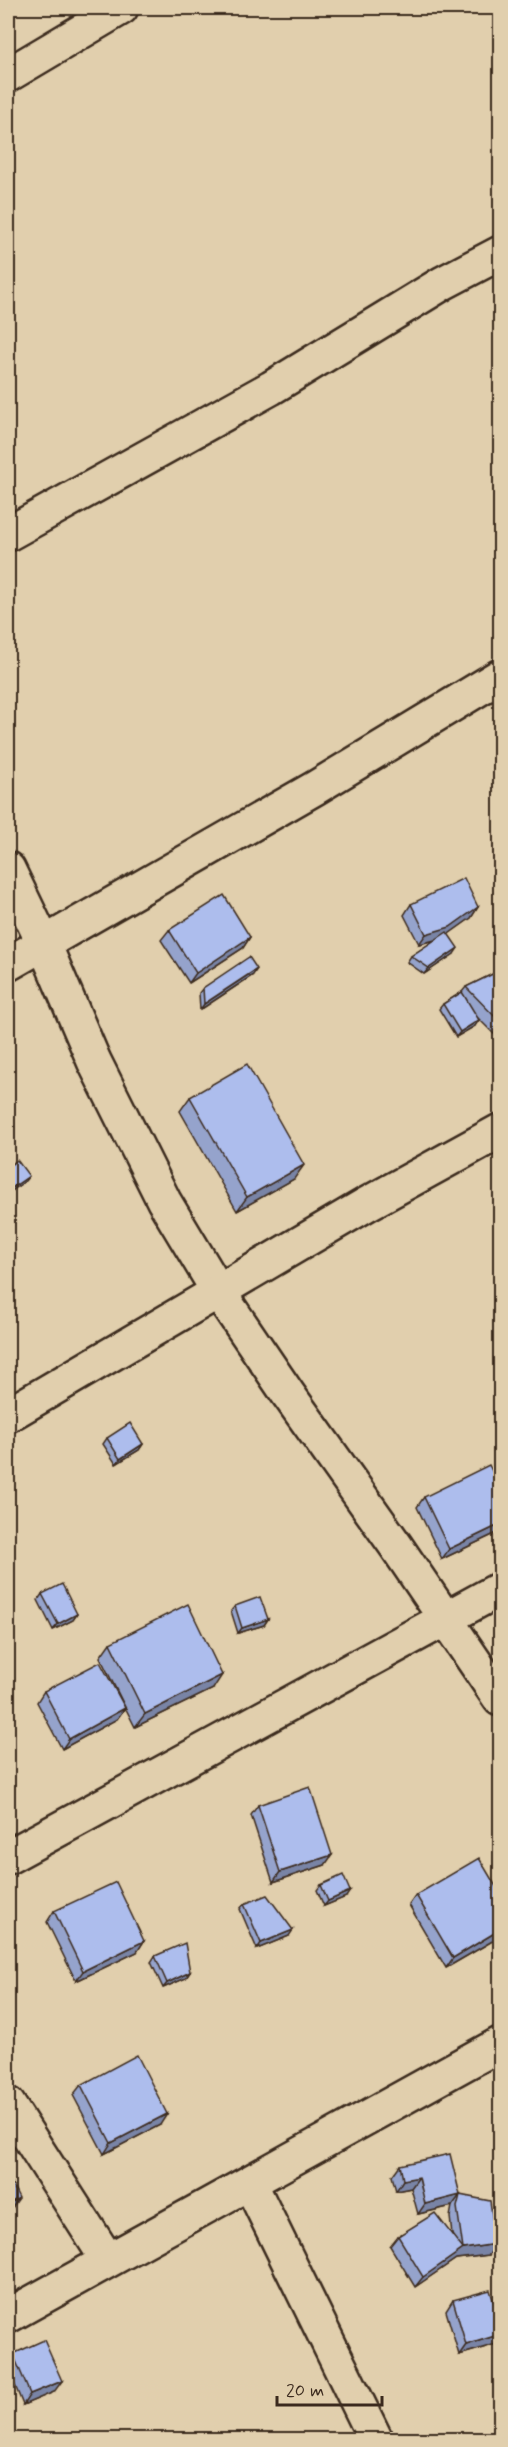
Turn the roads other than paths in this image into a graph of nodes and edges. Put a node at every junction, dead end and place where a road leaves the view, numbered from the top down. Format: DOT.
graph roads {
  1 [pos="121,8"];
  2 [pos="8,75"];
  3 [pos="501,253"];
  4 [pos="8,534"];
  5 [pos="501,676"];
  6 [pos="8,869"];
  7 [pos="44,944"];
  8 [pos="8,964"];
  9 [pos="501,1131"];
  10 [pos="218,1291"];
  11 [pos="8,1415"];
  12 [pos="501,1589"];
  13 [pos="446,1619"];
  14 [pos="501,1699"];
  15 [pos="8,1857"];
  16 [pos="501,2044"];
  17 [pos="8,2104"];
  18 [pos="250,2183"];
  19 [pos="107,2259"];
  20 [pos="8,2316"];
  21 [pos="376,2439"];
  1 -- 2 [label="street"];
  3 -- 4 [label="street"];
  5 -- 7 [label="street"];
  6 -- 7 [label="street"];
  7 -- 8 [label="street"];
  7 -- 10 [label="street"];
  9 -- 10 [label="street"];
  10 -- 11 [label="street"];
  10 -- 13 [label="street"];
  12 -- 13 [label="street"];
  13 -- 14 [label="street"];
  13 -- 15 [label="street"];
  16 -- 18 [label="street"];
  17 -- 19 [label="street"];
  18 -- 19 [label="street"];
  18 -- 21 [label="street"];
  19 -- 20 [label="street"];
}
